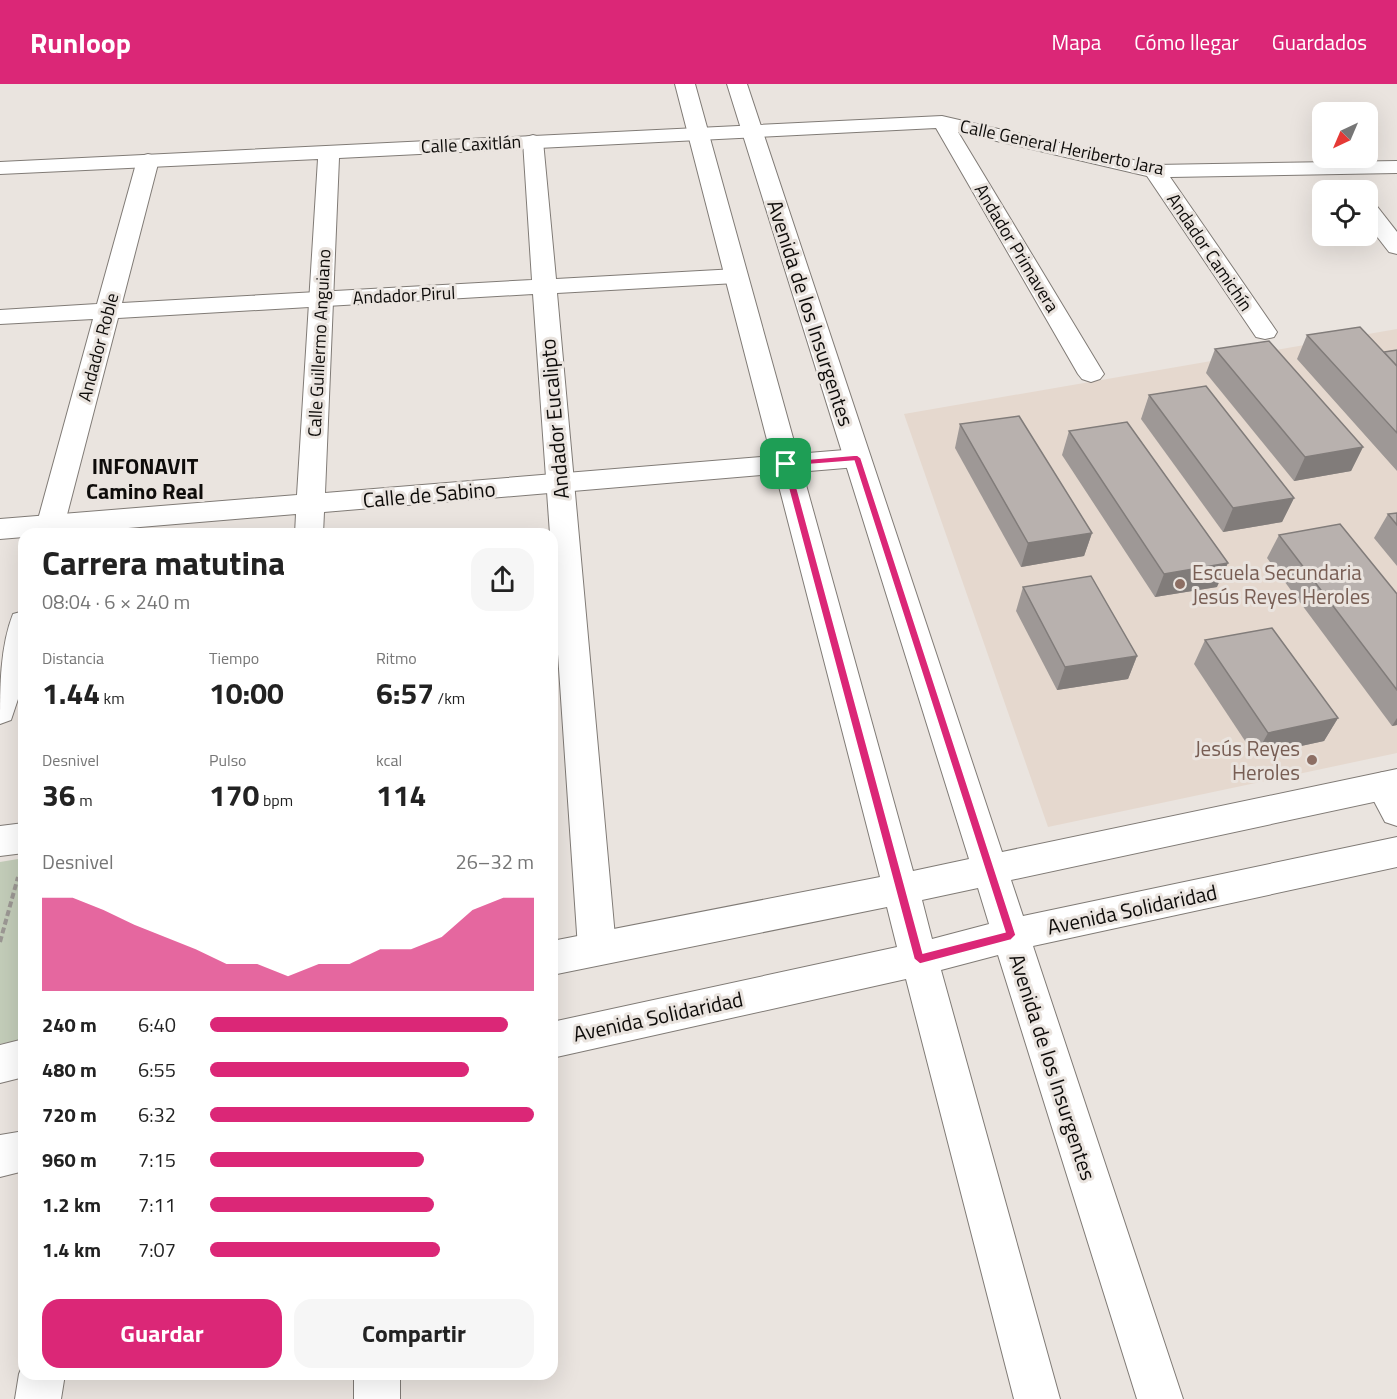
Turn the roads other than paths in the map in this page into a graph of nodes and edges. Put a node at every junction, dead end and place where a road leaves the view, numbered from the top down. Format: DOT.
graph roads {
  1 [pos="685,84"];
  2 [pos="737,84"];
  3 [pos="942,122"];
  4 [pos="752,130"];
  5 [pos="698,132"];
  6 [pos="532,141"];
  7 [pos="329,151"];
  8 [pos="148,160"];
  9 [pos="1378,167"];
  10 [pos="1397,167"];
  11 [pos="0,168"];
  12 [pos="1335,168"];
  13 [pos="1155,171"];
  14 [pos="1344,180"];
  15 [pos="1378,223"];
  16 [pos="1397,247"];
  17 [pos="736,276"];
  18 [pos="544,287"];
  19 [pos="322,299"];
  20 [pos="108,311"];
  21 [pos="0,317"];
  22 [pos="1265,332"];
  23 [pos="1091,374"];
  24 [pos="857,458"];
  25 [pos="786,464"];
  26 [pos="560,483"];
  27 [pos="311,503"];
  28 [pos="50,528"];
  29 [pos="68,528"];
  30 [pos="309,528"];
  31 [pos="0,530"];
  32 [pos="18,530"];
  33 [pos="18,644"];
  34 [pos="0,711"];
  35 [pos="1392,794"];
  36 [pos="1397,852"];
  37 [pos="990,870"];
  38 [pos="900,889"];
  39 [pos="1011,935"];
  40 [pos="597,948"];
  41 [pos="558,957"];
  42 [pos="920,959"];
  43 [pos="558,1039"];
  44 [pos="18,1060"];
  45 [pos="0,1064"];
  46 [pos="18,1152"];
  47 [pos="0,1156"];
  48 [pos="41,1380"];
  49 [pos="377,1380"];
  50 [pos="1153,1398"];
  51 [pos="38,1399"];
  52 [pos="377,1399"];
  53 [pos="1037,1399"];
  1 -- 5 [label="street"];
  2 -- 4 [label="street, Avenida de los Insurgentes"];
  3 -- 4 [label="street, Calle Caxitlán"];
  3 -- 13 [label="street, Calle General Heriberto Jara"];
  3 -- 23 [label="street, Andador Primavera"];
  4 -- 5 [label="street, Calle Caxitlán"];
  4 -- 24 [label="street, Avenida de los Insurgentes"];
  5 -- 6 [label="street, Calle Caxitlán"];
  5 -- 17 [label="street"];
  6 -- 7 [label="street, Calle Caxitlán"];
  6 -- 18 [label="street, Andador Eucalipto"];
  7 -- 8 [label="street, Calle Caxitlán"];
  7 -- 19 [label="street, Calle Guillermo Anguiano"];
  8 -- 11 [label="street, Calle Caxitlán"];
  8 -- 20 [label="street, Andador Roble"];
  9 -- 10 [label="street, Calle General Heriberto Jara"];
  12 -- 13 [label="street, Calle General Heriberto Jara"];
  12 -- 14 [label="street"];
  13 -- 22 [label="street, Andador Camichín"];
  15 -- 16 [label="street"];
  17 -- 18 [label="street, Andador Pirul"];
  17 -- 25 [label="street"];
  18 -- 19 [label="street, Andador Pirul"];
  18 -- 26 [label="street, Andador Eucalipto"];
  19 -- 20 [label="street, Andador Pirul"];
  19 -- 27 [label="street, Calle Guillermo Anguiano"];
  20 -- 21 [label="street, Andador Pirul"];
  20 -- 28 [label="street, Andador Roble"];
  24 -- 25 [label="street, Calle de Sabino"];
  24 -- 37 [label="street, Avenida de los Insurgentes"];
  25 -- 26 [label="street, Calle de Sabino"];
  25 -- 38 [label="street"];
  26 -- 27 [label="street, Calle de Sabino"];
  26 -- 40 [label="street, Andador Eucalipto"];
  27 -- 29 [label="street, Calle de Sabino"];
  27 -- 30 [label="street, Calle Guillermo Anguiano"];
  31 -- 32 [label="street, Calle de Sabino"];
  33 -- 34 [label="street"];
  35 -- 37 [label="street"];
  36 -- 39 [label="street, Avenida Solidaridad"];
  37 -- 38 [label="street"];
  37 -- 39 [label="street, Avenida de los Insurgentes"];
  38 -- 40 [label="street"];
  38 -- 42 [label="street"];
  39 -- 42 [label="street, Avenida Solidaridad"];
  39 -- 50 [label="street, Avenida de los Insurgentes"];
  40 -- 41 [label="street"];
  42 -- 43 [label="street, Avenida Solidaridad"];
  42 -- 53 [label="street"];
  44 -- 45 [label="street"];
  46 -- 47 [label="street"];
  48 -- 51 [label="street"];
  49 -- 52 [label="street"];
}
